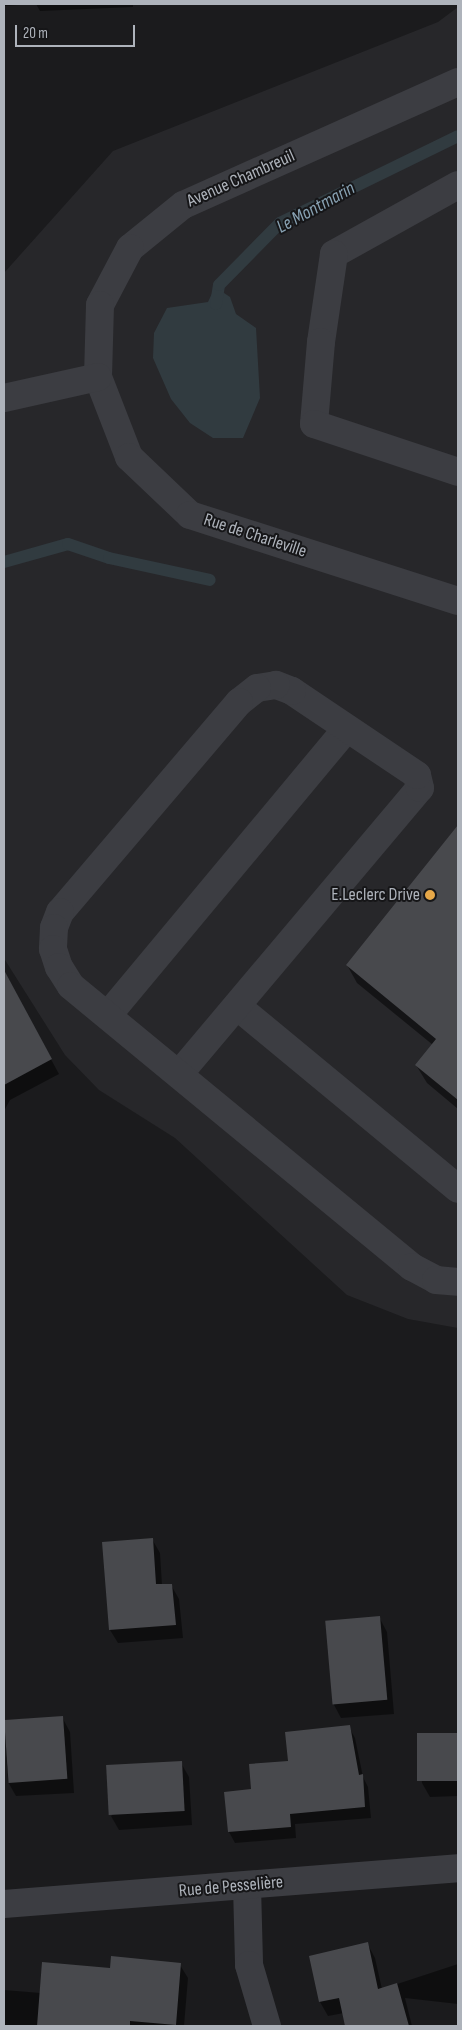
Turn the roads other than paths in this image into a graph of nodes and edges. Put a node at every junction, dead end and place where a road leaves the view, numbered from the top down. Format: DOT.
graph roads {
  1 [pos="458,82"];
  2 [pos="458,186"];
  3 [pos="98,377"];
  4 [pos="4,398"];
  5 [pos="458,472"];
  6 [pos="458,601"];
  7 [pos="346,728"];
  8 [pos="237,1006"];
  9 [pos="108,1015"];
  10 [pos="179,1074"];
  11 [pos="458,1189"];
  12 [pos="458,1282"];
  13 [pos="458,1868"];
  14 [pos="247,1886"];
  15 [pos="4,1904"];
  16 [pos="266,2026"];
  1 -- 3 [label="street, Avenue Chambreuil"];
  2 -- 5 [label="street"];
  3 -- 4 [label="street"];
  3 -- 6 [label="street, Rue de Charleville"];
  7 -- 8 [label="street"];
  7 -- 9 [label="street"];
  7 -- 9 [label="street"];
  8 -- 10 [label="street"];
  8 -- 11 [label="street"];
  9 -- 10 [label="street"];
  10 -- 12 [label="street"];
  13 -- 14 [label="street, Rue de Pesselière"];
  14 -- 15 [label="street, Rue de Pesselière"];
  14 -- 16 [label="street"];
}
